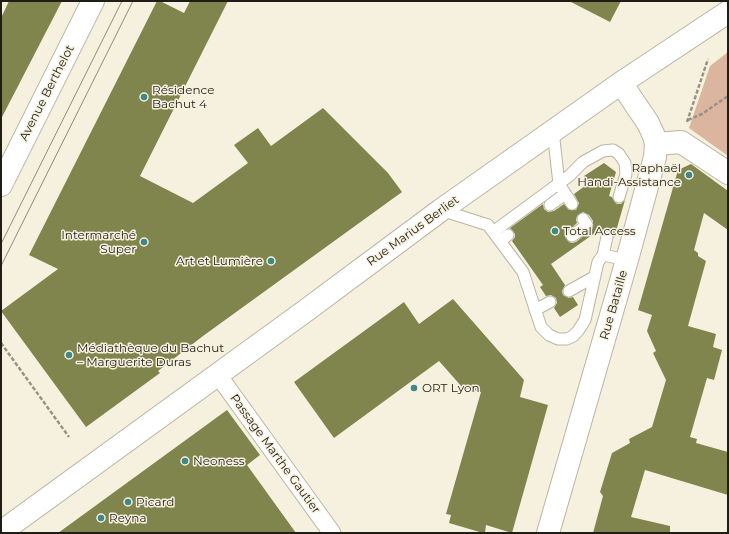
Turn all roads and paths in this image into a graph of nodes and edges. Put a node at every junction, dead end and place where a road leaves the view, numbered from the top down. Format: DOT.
graph roads {
  1 [pos="93,1"];
  2 [pos="728,12"];
  3 [pos="708,59"];
  4 [pos="622,83"];
  5 [pos="728,96"];
  6 [pos="688,120"];
  7 [pos="686,126"];
  8 [pos="553,131"];
  9 [pos="656,144"];
  10 [pos="728,173"];
  11 [pos="559,184"];
  12 [pos="1,185"];
  13 [pos="565,194"];
  14 [pos="619,197"];
  15 [pos="572,204"];
  16 [pos="550,205"];
  17 [pos="441,210"];
  18 [pos="583,219"];
  19 [pos="493,232"];
  20 [pos="572,236"];
  21 [pos="607,237"];
  22 [pos="603,255"];
  23 [pos="627,260"];
  24 [pos="594,277"];
  25 [pos="569,291"];
  26 [pos="550,302"];
  27 [pos="535,310"];
  28 [pos="1,343"];
  29 [pos="218,374"];
  30 [pos="68,437"];
  31 [pos="1,532"];
  32 [pos="332,533"];
  33 [pos="548,533"];
  1 -- 12 [label="main road, Avenue Berthelot"];
  2 -- 4 [label="main road, Rue Marius Berliet"];
  3 -- 6 [label="path"];
  4 -- 8 [label="main road, Rue Marius Berliet"];
  4 -- 9 [label="main road, Rue Bataille"];
  5 -- 6 [label="path"];
  6 -- 7 [label="path"];
  8 -- 11 [label="lane"];
  8 -- 17 [label="main road, Rue Marius Berliet"];
  9 -- 10 [label="main road"];
  9 -- 23 [label="main road, Rue Bataille"];
  11 -- 13 [label="lane"];
  11 -- 14 [label="lane"];
  11 -- 19 [label="lane"];
  13 -- 15 [label="lane"];
  13 -- 16 [label="lane"];
  17 -- 19 [label="lane"];
  17 -- 29 [label="main road, Rue Marius Berliet"];
  18 -- 20 [label="lane"];
  19 -- 27 [label="lane"];
  21 -- 22 [label="lane"];
  22 -- 23 [label="lane"];
  22 -- 24 [label="lane"];
  23 -- 33 [label="main road, Rue Bataille"];
  24 -- 25 [label="lane"];
  24 -- 27 [label="lane"];
  26 -- 27 [label="lane"];
  28 -- 30 [label="path"];
  29 -- 31 [label="main road, Rue Marius Berliet"];
  29 -- 32 [label="street, Passage Marthe Gautier"];
}
